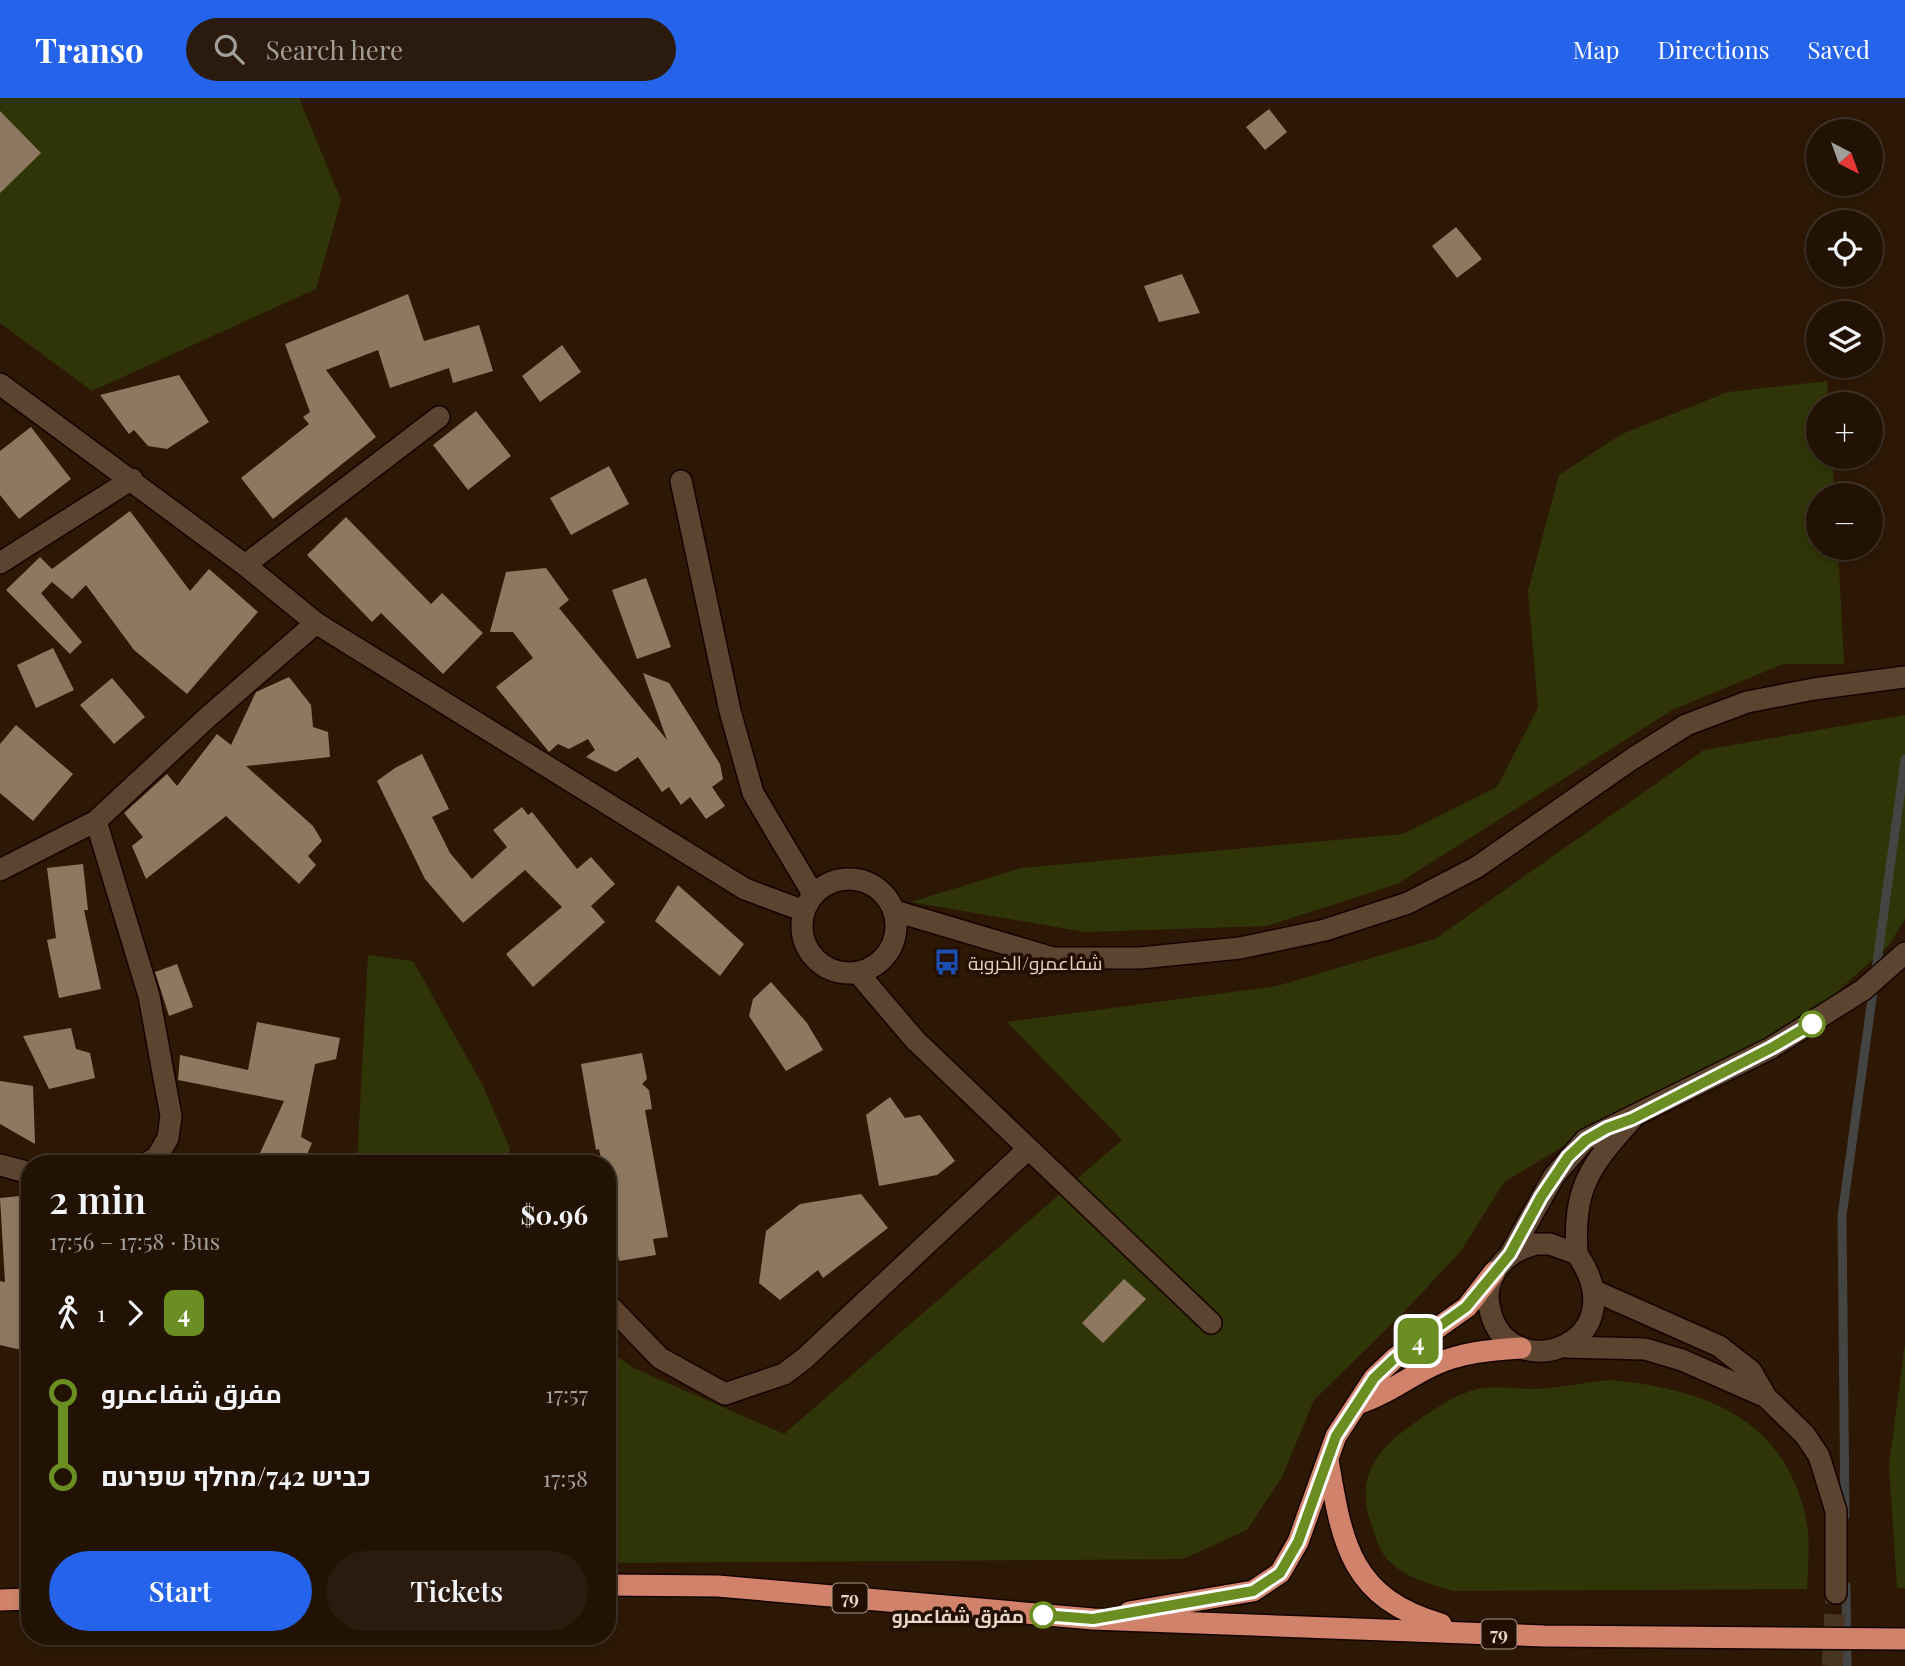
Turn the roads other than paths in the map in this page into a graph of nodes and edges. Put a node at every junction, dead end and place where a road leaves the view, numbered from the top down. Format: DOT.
graph roads {
  1 [pos="0,384"];
  2 [pos="439,418"];
  3 [pos="132,479"];
  4 [pos="681,481"];
  5 [pos="0,563"];
  6 [pos="245,565"];
  7 [pos="316,622"];
  8 [pos="1905,677"];
  9 [pos="96,821"];
  10 [pos="0,870"];
  11 [pos="809,903"];
  12 [pos="895,911"];
  13 [pos="1905,953"];
  14 [pos="858,973"];
  15 [pos="1632,1119"];
  16 [pos="1028,1149"];
  17 [pos="157,1155"];
  18 [pos="0,1166"];
  19 [pos="21,1170"];
  20 [pos="1510,1254"];
  21 [pos="1577,1254"];
  22 [pos="1494,1272"];
  23 [pos="1595,1291"];
  24 [pos="616,1312"];
  25 [pos="1211,1323"];
  26 [pos="1565,1347"];
  27 [pos="1521,1348"];
  28 [pos="1766,1397"];
  29 [pos="1360,1403"];
  30 [pos="1328,1458"];
  31 [pos="616,1585"];
  32 [pos="1836,1593"];
  33 [pos="21,1599"];
  34 [pos="0,1600"];
  35 [pos="1093,1619"];
  36 [pos="1544,1636"];
  37 [pos="1905,1639"];
  1 -- 3 [label="street"];
  2 -- 6 [label="street"];
  3 -- 5 [label="street"];
  3 -- 6 [label="street"];
  4 -- 11 [label="street"];
  6 -- 7 [label="street"];
  7 -- 9 [label="street"];
  7 -- 11 [label="street"];
  8 -- 12 [label="street"];
  9 -- 10 [label="street"];
  9 -- 17 [label="street"];
  11 -- 12 [label="street"];
  11 -- 14 [label="street"];
  12 -- 14 [label="street"];
  13 -- 15 [label="street"];
  14 -- 16 [label="street"];
  15 -- 20 [label="street"];
  15 -- 21 [label="street"];
  16 -- 24 [label="street"];
  16 -- 25 [label="street"];
  18 -- 19 [label="street"];
  20 -- 21 [label="street"];
  20 -- 22 [label="street"];
  21 -- 23 [label="street"];
  22 -- 27 [label="street"];
  22 -- 29 [label="highway"];
  23 -- 26 [label="street"];
  23 -- 28 [label="street"];
  26 -- 27 [label="street"];
  26 -- 28 [label="street"];
  27 -- 29 [label="highway"];
  28 -- 32 [label="street"];
  29 -- 30 [label="highway"];
  30 -- 35 [label="highway"];
  30 -- 36 [label="highway"];
  31 -- 35 [label="highway, 79"];
  33 -- 34 [label="highway"];
  35 -- 36 [label="highway, 79"];
  36 -- 37 [label="highway, 79"];
}
